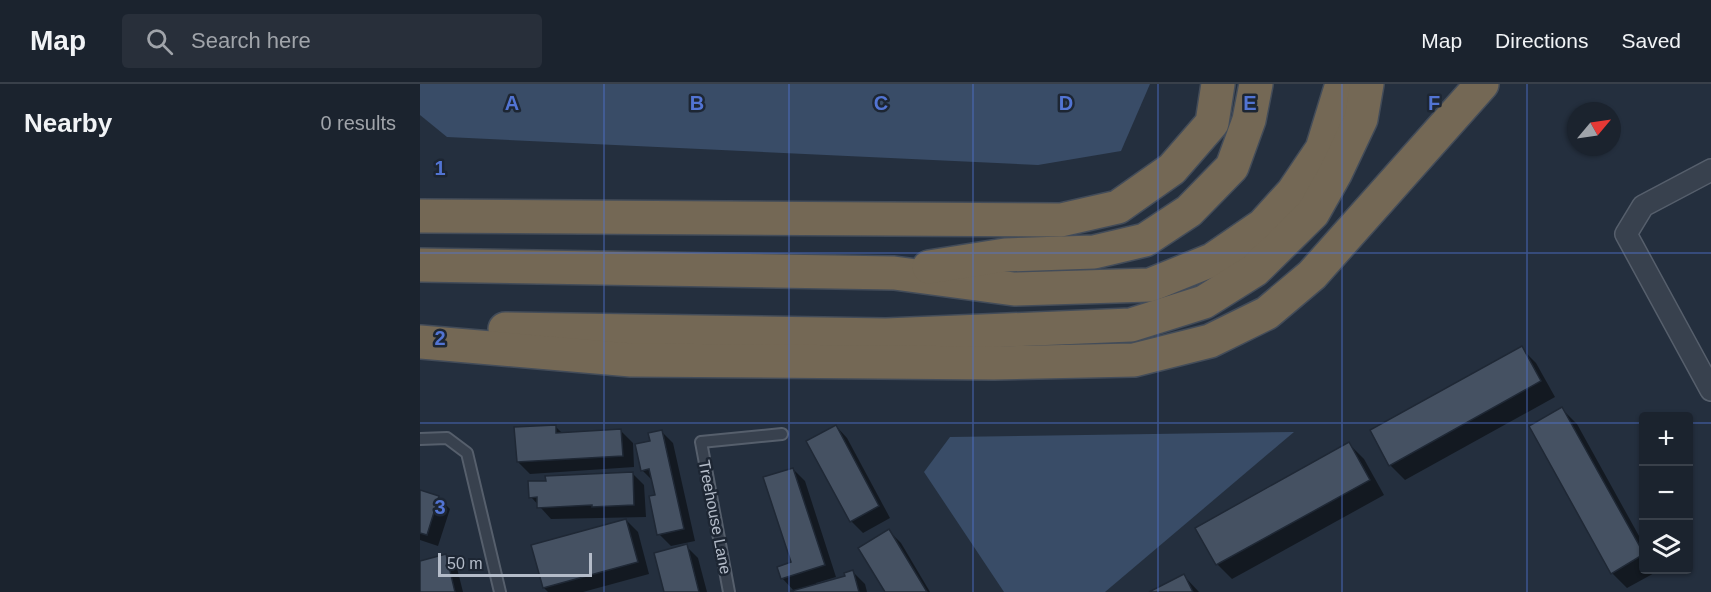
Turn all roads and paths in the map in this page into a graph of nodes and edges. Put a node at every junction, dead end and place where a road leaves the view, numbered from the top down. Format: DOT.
graph roads {
  1 [pos="1218,84"];
  2 [pos="1256,84"];
  3 [pos="1342,84"];
  4 [pos="1367,84"];
  5 [pos="1482,84"];
  6 [pos="1711,170"];
  7 [pos="420,216"];
  8 [pos="420,265"];
  9 [pos="894,273"];
  10 [pos="426,342"];
  11 [pos="1711,390"];
  12 [pos="782,434"];
  13 [pos="420,439"];
  14 [pos="500,592"];
  15 [pos="729,592"];
  1 -- 7 [label="highway"];
  2 -- 9 [label="highway"];
  3 -- 9 [label="highway"];
  4 -- 10 [label="highway"];
  5 -- 10 [label="highway"];
  6 -- 11 [label="street"];
  8 -- 9 [label="highway"];
  12 -- 15 [label="lane, Treehouse Lane"];
  13 -- 14 [label="lane"];
}
